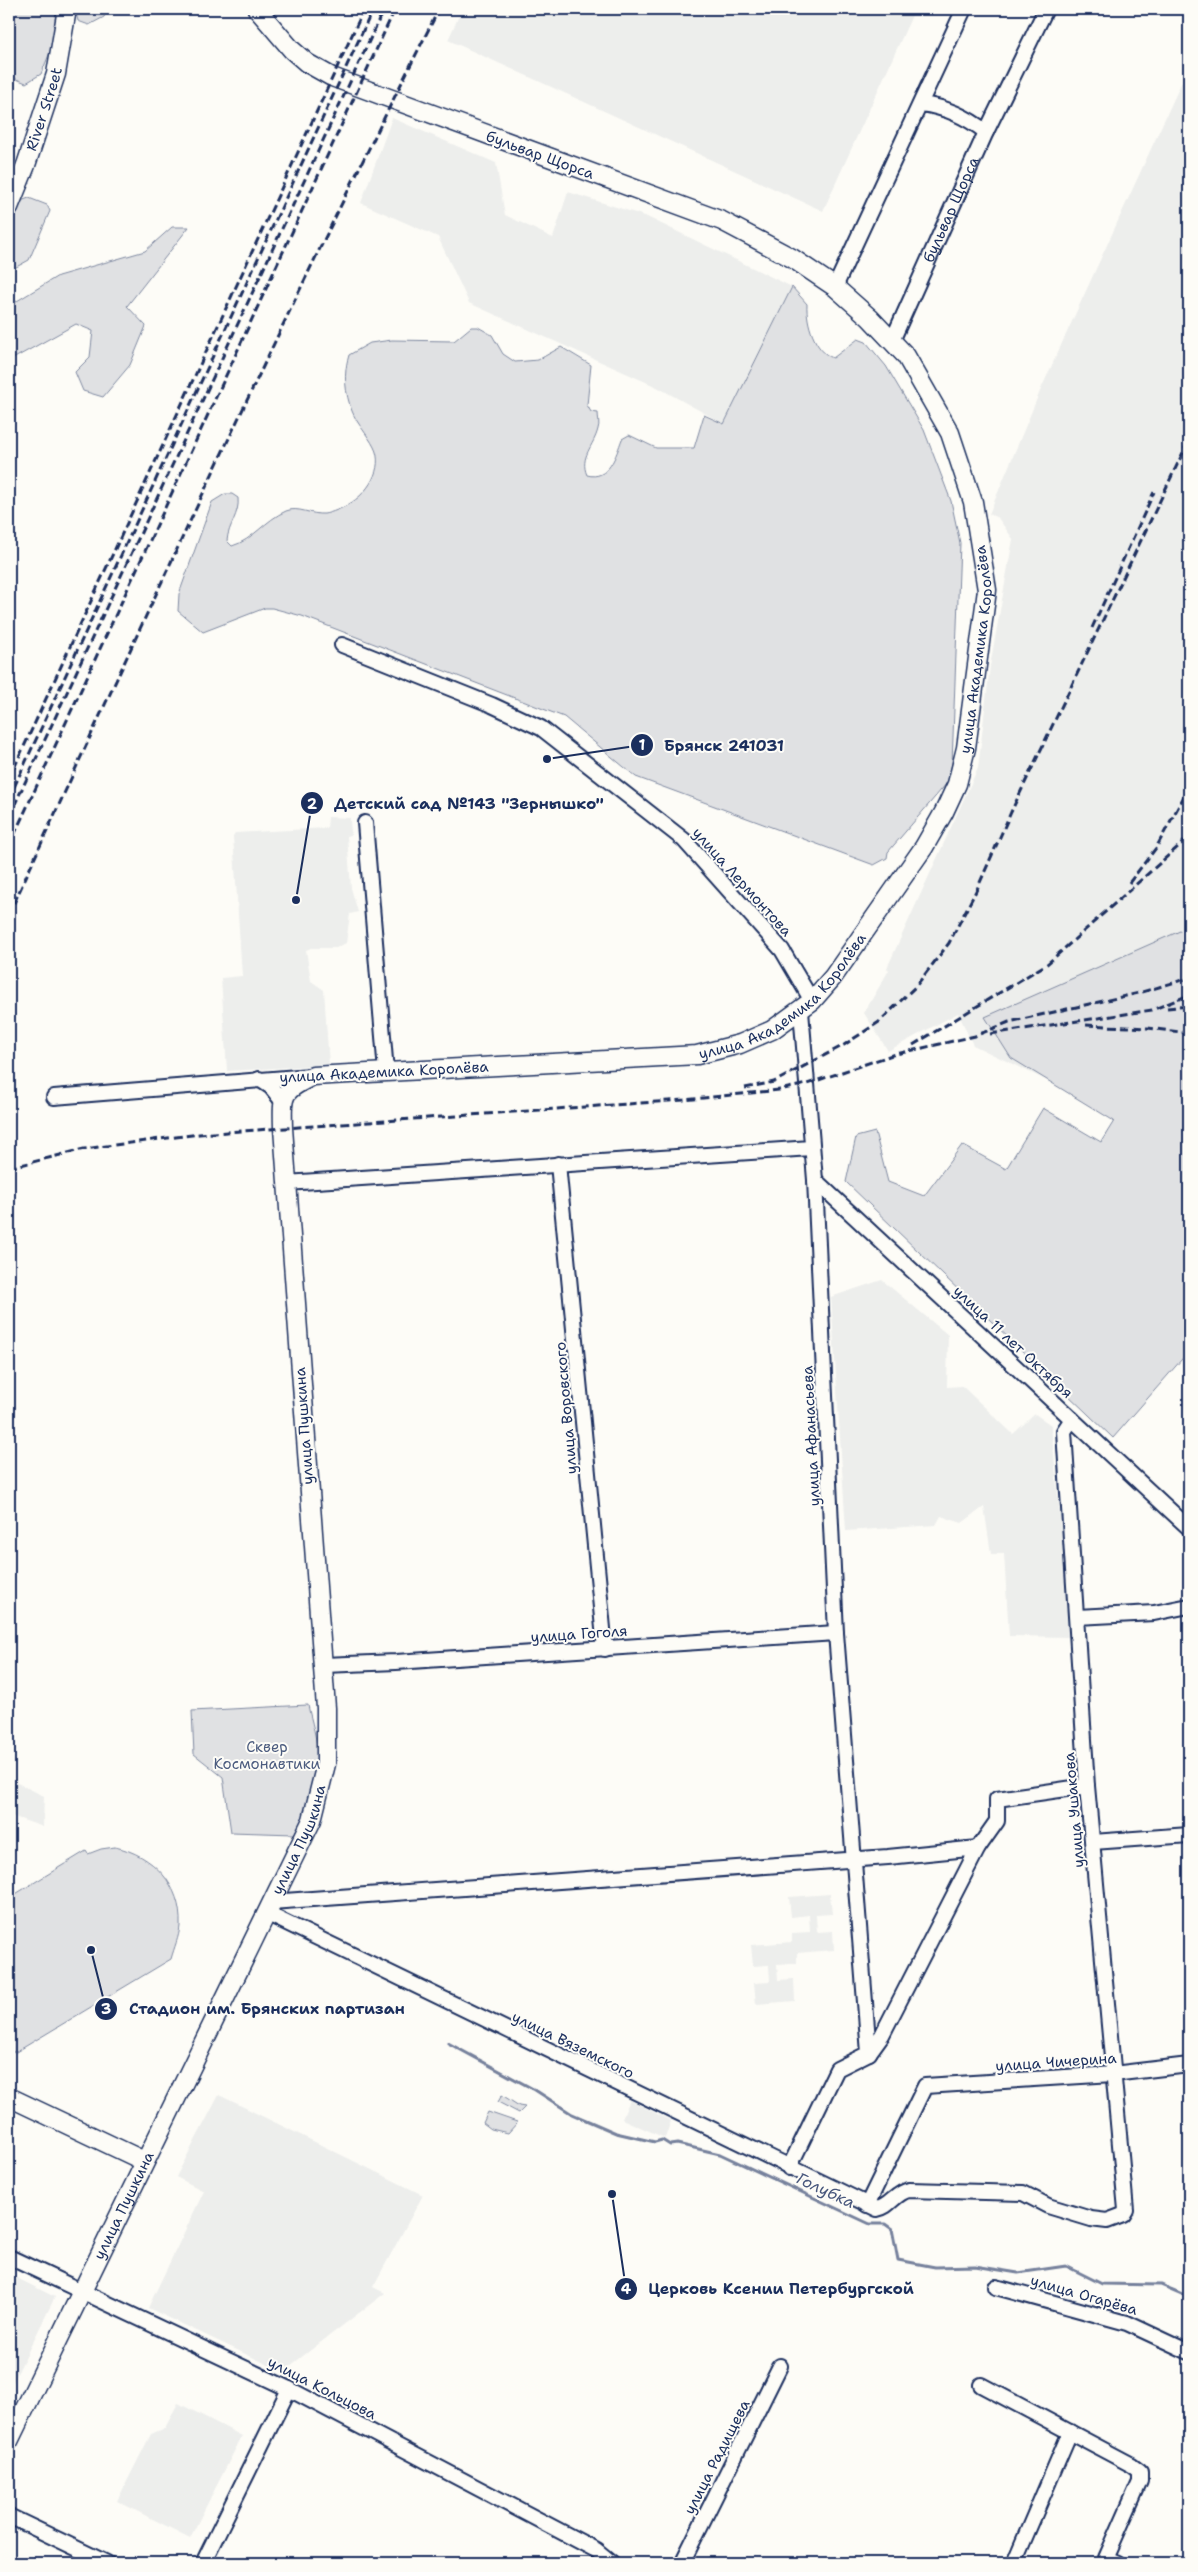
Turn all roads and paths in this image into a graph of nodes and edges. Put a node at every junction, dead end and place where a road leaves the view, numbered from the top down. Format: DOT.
graph roads {
  1 [pos="67,9"];
  2 [pos="258,9"];
  3 [pos="964,9"];
  4 [pos="1046,9"];
  5 [pos="921,104"];
  6 [pos="986,132"];
  7 [pos="9,207"];
  8 [pos="835,287"];
  9 [pos="892,341"];
  10 [pos="342,645"];
  11 [pos="365,823"];
  12 [pos="806,1006"];
  13 [pos="386,1072"];
  14 [pos="314,1076"];
  15 [pos="260,1079"];
  16 [pos="54,1097"];
  17 [pos="282,1101"];
  18 [pos="811,1148"];
  19 [pos="558,1164"];
  20 [pos="815,1180"];
  21 [pos="286,1183"];
  22 [pos="1072,1419"];
  23 [pos="1189,1528"];
  24 [pos="1189,1606"];
  25 [pos="1077,1617"];
  26 [pos="836,1633"];
  27 [pos="605,1649"];
  28 [pos="324,1665"];
  29 [pos="1086,1786"];
  30 [pos="1189,1835"];
  31 [pos="1093,1842"];
  32 [pos="978,1848"];
  33 [pos="852,1859"];
  34 [pos="268,1908"];
  35 [pos="868,2052"];
  36 [pos="1189,2065"];
  37 [pos="1113,2074"];
  38 [pos="9,2097"];
  39 [pos="144,2161"];
  40 [pos="789,2168"];
  41 [pos="867,2205"];
  42 [pos="9,2256"];
  43 [pos="996,2287"];
  44 [pos="82,2290"];
  45 [pos="1189,2352"];
  46 [pos="780,2366"];
  47 [pos="981,2385"];
  48 [pos="289,2389"];
  49 [pos="1070,2432"];
  50 [pos="9,2441"];
  51 [pos="9,2516"];
  52 [pos="1110,2561"];
  53 [pos="107,2563"];
  54 [pos="203,2563"];
  55 [pos="612,2563"];
  56 [pos="682,2563"];
  57 [pos="1014,2563"];
  1 -- 7 [label="main road, River Street"];
  2 -- 8 [label="main road, бульвар Щорса"];
  3 -- 5 [label="street"];
  4 -- 6 [label="street, бульвар Щорса"];
  5 -- 6 [label="street"];
  5 -- 8 [label="street"];
  6 -- 9 [label="street, бульвар Щорса"];
  8 -- 9 [label="main road, бульвар Щорса"];
  9 -- 12 [label="main road, улица Академика Королёва"];
  10 -- 12 [label="street, улица Лермонтова"];
  11 -- 13 [label="street"];
  12 -- 13 [label="main road, улица Академика Королёва"];
  12 -- 18 [label="street, улица Афанасьева"];
  13 -- 14 [label="main road, улица Академика Королёва"];
  14 -- 15 [label="street, улица Академика Королёва"];
  14 -- 17 [label="main road"];
  15 -- 16 [label="street, улица Академика Королёва"];
  15 -- 17 [label="street"];
  17 -- 21 [label="main road, улица Пушкина"];
  18 -- 19 [label="street"];
  18 -- 20 [label="street, улица Афанасьева"];
  19 -- 21 [label="street"];
  19 -- 27 [label="street, улица Воровского"];
  20 -- 22 [label="street, улица 11 лет Октября"];
  20 -- 26 [label="street, улица Афанасьева"];
  21 -- 28 [label="main road, улица Пушкина"];
  22 -- 23 [label="street, улица 11 лет Октября"];
  22 -- 25 [label="street, улица Ушакова"];
  24 -- 25 [label="street"];
  25 -- 29 [label="street, улица Ушакова"];
  26 -- 27 [label="street, улица Гоголя"];
  26 -- 33 [label="street, улица Афанасьева"];
  27 -- 28 [label="street, улица Гоголя"];
  28 -- 34 [label="main road, улица Пушкина"];
  29 -- 31 [label="street, улица Ушакова"];
  29 -- 32 [label="street"];
  30 -- 31 [label="street"];
  31 -- 37 [label="street, улица Ушакова"];
  32 -- 33 [label="street"];
  32 -- 35 [label="street"];
  33 -- 34 [label="street"];
  33 -- 35 [label="street, улица Афанасьева"];
  34 -- 39 [label="main road, улица Пушкина"];
  34 -- 40 [label="street, улица Вяземского"];
  35 -- 40 [label="street"];
  36 -- 37 [label="street, улица Чичерина"];
  37 -- 41 [label="street, улица Чичерина"];
  37 -- 41 [label="street, улица Ушакова"];
  38 -- 39 [label="main road"];
  39 -- 44 [label="main road, улица Пушкина"];
  40 -- 41 [label="street, улица Вяземского"];
  42 -- 44 [label="street, улица Кольцова"];
  43 -- 45 [label="street, улица Огарёва"];
  44 -- 48 [label="street, улица Кольцова"];
  44 -- 50 [label="main road, улица Пушкина"];
  46 -- 56 [label="street, улица Радищева"];
  47 -- 49 [label="street"];
  48 -- 54 [label="street"];
  48 -- 55 [label="street, улица Кольцова"];
  49 -- 52 [label="street"];
  49 -- 57 [label="street"];
  51 -- 53 [label="street"];
}
